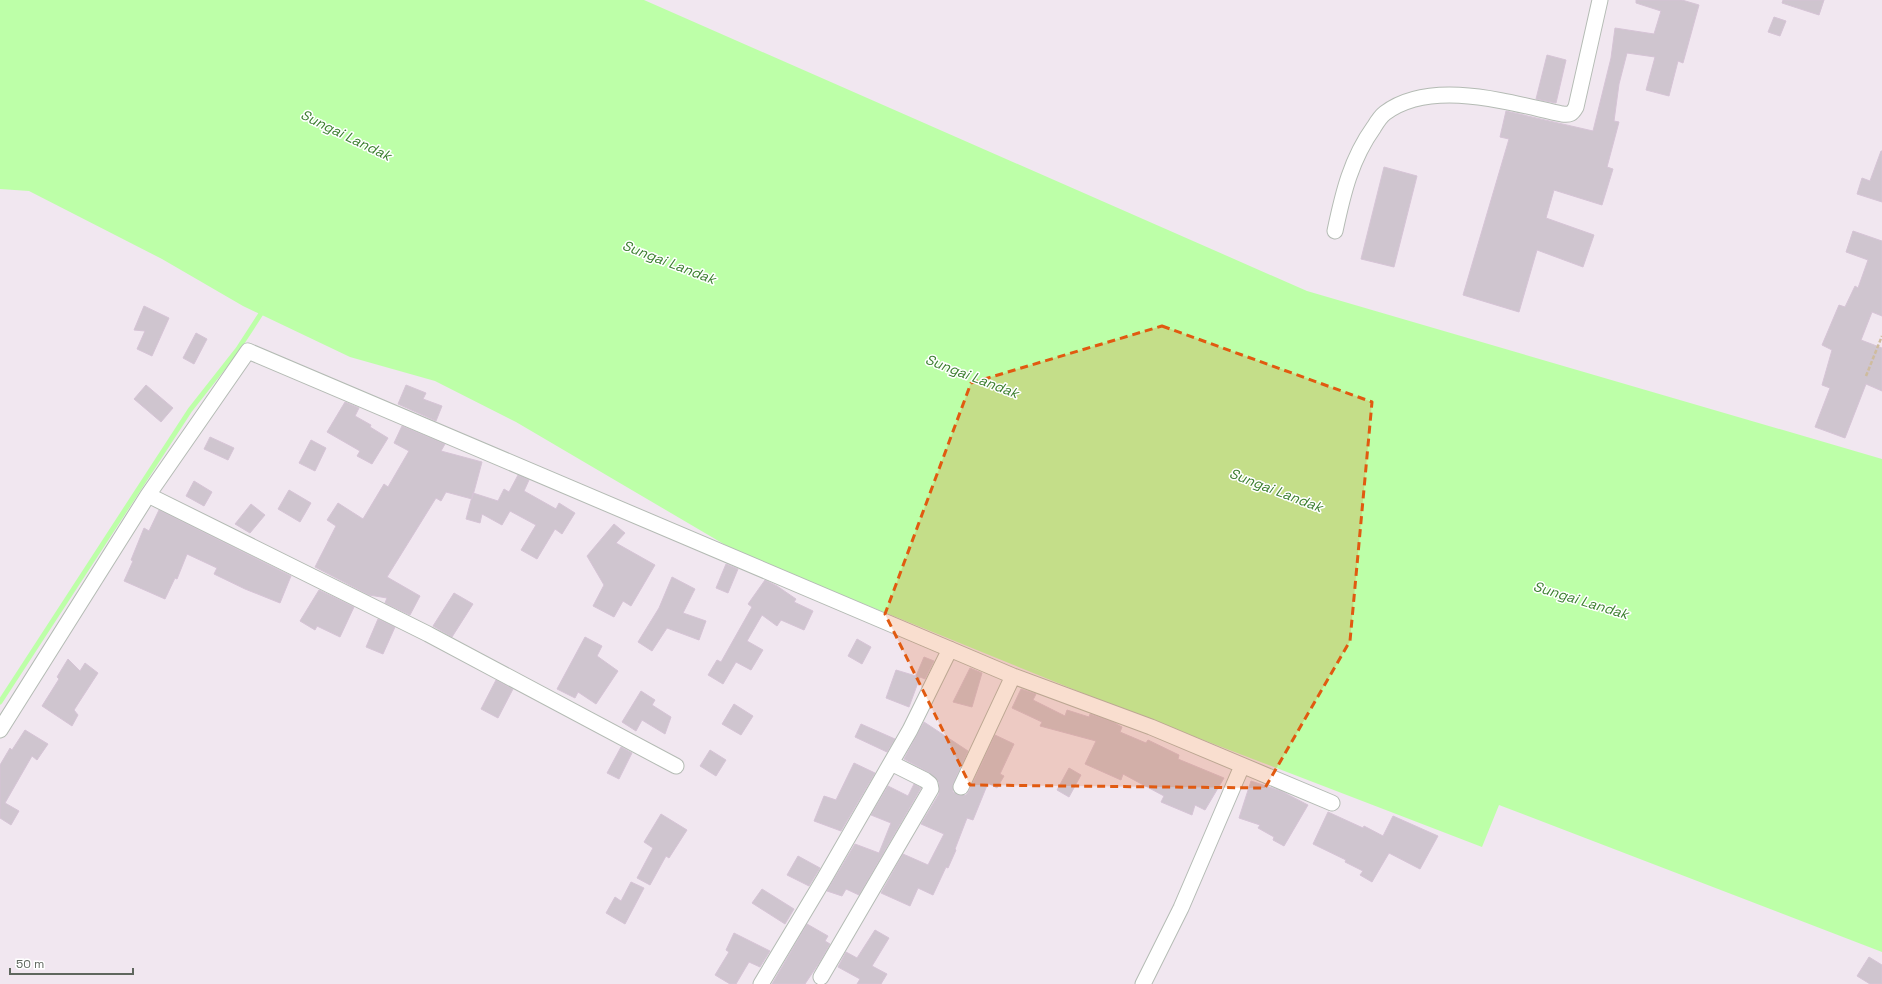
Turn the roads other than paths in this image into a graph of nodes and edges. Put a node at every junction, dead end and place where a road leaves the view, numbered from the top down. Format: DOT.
graph roads {
  1 [pos="1600,0"];
  2 [pos="1335,231"];
  3 [pos="148,495"];
  4 [pos="950,649"];
  5 [pos="1014,676"];
  6 [pos="0,730"];
  7 [pos="891,763"];
  8 [pos="676,766"];
  9 [pos="1242,766"];
  10 [pos="961,786"];
  11 [pos="1332,804"];
  12 [pos="820,977"];
  13 [pos="761,984"];
  14 [pos="1143,984"];
  1 -- 2 [label="street"];
  3 -- 4 [label="street"];
  3 -- 6 [label="street"];
  3 -- 8 [label="street"];
  4 -- 5 [label="street"];
  4 -- 7 [label="street"];
  5 -- 9 [label="street"];
  5 -- 10 [label="street"];
  7 -- 12 [label="street"];
  7 -- 13 [label="street"];
  9 -- 11 [label="street"];
  9 -- 14 [label="street"];
}
